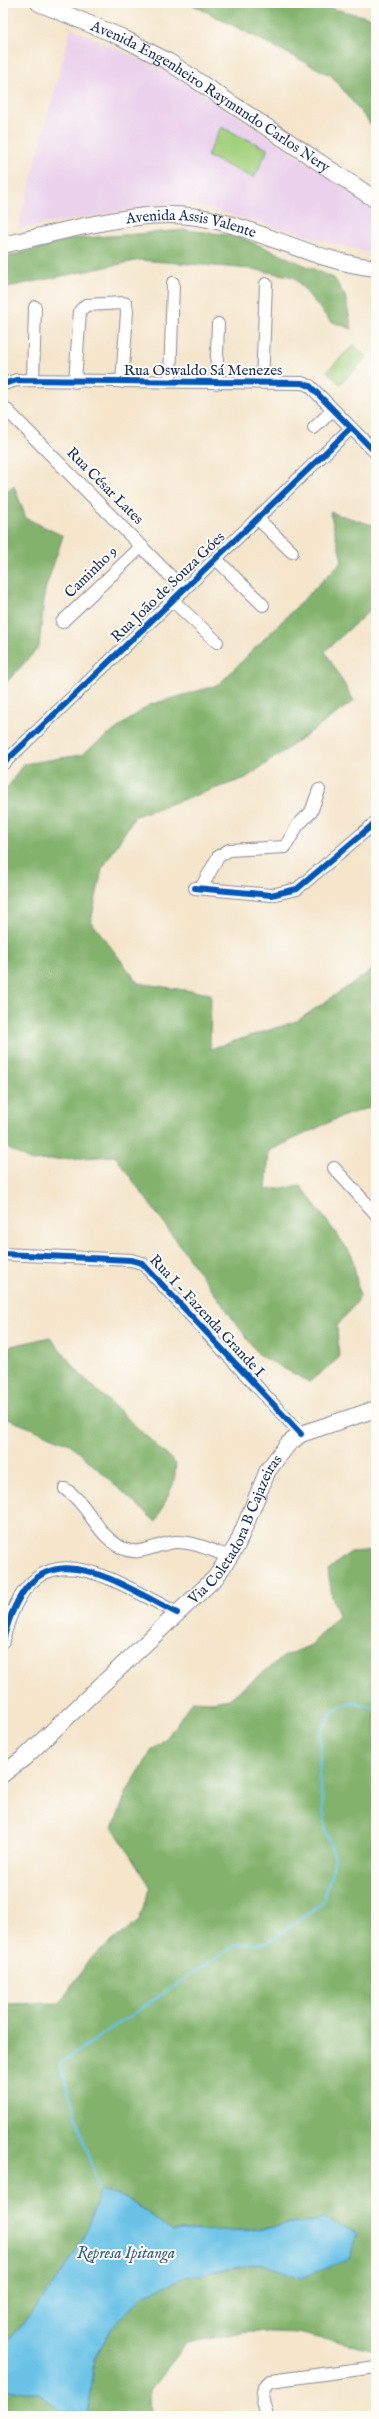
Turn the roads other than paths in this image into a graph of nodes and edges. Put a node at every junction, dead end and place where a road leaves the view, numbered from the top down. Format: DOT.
graph roads {
  1 [pos="39,3"];
  2 [pos="376,200"];
  3 [pos="3,245"];
  4 [pos="376,268"];
  5 [pos="173,283"];
  6 [pos="266,284"];
  7 [pos="35,307"];
  8 [pos="218,324"];
  9 [pos="33,380"];
  10 [pos="75,382"];
  11 [pos="122,382"];
  12 [pos="170,382"];
  13 [pos="216,382"];
  14 [pos="262,382"];
  15 [pos="3,384"];
  16 [pos="3,406"];
  17 [pos="333,410"];
  18 [pos="314,428"];
  19 [pos="351,428"];
  20 [pos="376,453"];
  21 [pos="258,518"];
  22 [pos="142,546"];
  23 [pos="292,552"];
  24 [pos="216,559"];
  25 [pos="184,590"];
  26 [pos="173,601"];
  27 [pos="263,605"];
  28 [pos="62,622"];
  29 [pos="217,642"];
  30 [pos="3,764"];
  31 [pos="319,790"];
  32 [pos="376,822"];
  33 [pos="334,1168"];
  34 [pos="376,1214"];
  35 [pos="3,1254"];
  36 [pos="376,1409"];
  37 [pos="301,1434"];
  38 [pos="65,1489"];
  39 [pos="230,1557"];
  40 [pos="177,1613"];
  41 [pos="3,1641"];
  42 [pos="3,1774"];
  43 [pos="376,2366"];
  44 [pos="267,2416"];
  1 -- 2 [label="main road, Avenida Engenheiro Raymundo Carlos Nery"];
  3 -- 4 [label="main road, Avenida Assis Valente"];
  5 -- 12 [label="street"];
  6 -- 14 [label="street"];
  7 -- 9 [label="street"];
  8 -- 13 [label="street"];
  9 -- 10 [label="street, Rua Oswaldo Sá Menezes"];
  9 -- 15 [label="street, Rua Oswaldo Sá Menezes"];
  10 -- 11 [label="street, Rua Oswaldo Sá Menezes"];
  10 -- 11 [label="street"];
  11 -- 12 [label="street, Rua Oswaldo Sá Menezes"];
  12 -- 13 [label="street, Rua Oswaldo Sá Menezes"];
  13 -- 14 [label="street, Rua Oswaldo Sá Menezes"];
  14 -- 17 [label="street, Rua Oswaldo Sá Menezes"];
  16 -- 22 [label="street, Rua César Lates"];
  17 -- 18 [label="street"];
  17 -- 19 [label="street, Rua Oswaldo Sá Menezes"];
  19 -- 20 [label="street, Rua Oswaldo Sá Menezes"];
  19 -- 21 [label="street, Rua João de Souza Góes"];
  21 -- 23 [label="street"];
  21 -- 24 [label="street, Rua João de Souza Góes"];
  22 -- 25 [label="street, Rua César Lates"];
  22 -- 28 [label="street, Caminho 9"];
  24 -- 25 [label="street, Rua João de Souza Góes"];
  24 -- 27 [label="street"];
  25 -- 26 [label="street, Rua João de Souza Góes"];
  26 -- 29 [label="street"];
  26 -- 30 [label="street, Rua João de Souza Góes"];
  31 -- 32 [label="street"];
  33 -- 34 [label="street"];
  35 -- 37 [label="street, Rua I - Fazenda Grande I"];
  36 -- 37 [label="main road, Via Coletadora B Cajazeiras"];
  37 -- 39 [label="main road, Via Coletadora B Cajazeiras"];
  38 -- 39 [label="street"];
  39 -- 40 [label="main road, Via Coletadora B Cajazeiras"];
  40 -- 41 [label="street"];
  40 -- 42 [label="main road, Via Coletadora B Cajazeiras"];
  43 -- 44 [label="street"];
}
